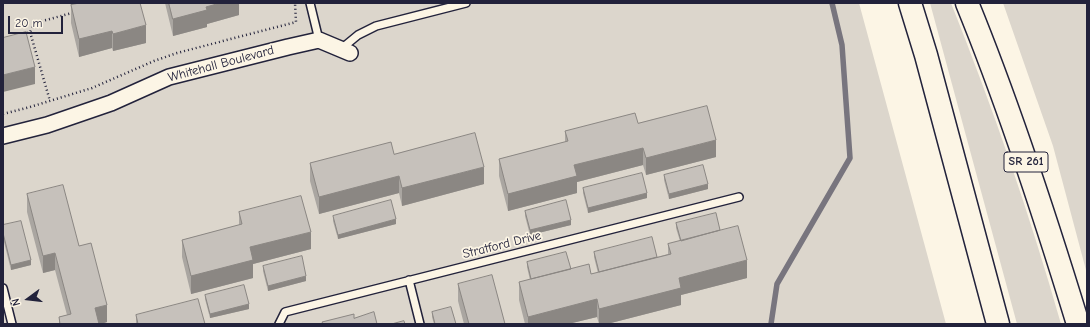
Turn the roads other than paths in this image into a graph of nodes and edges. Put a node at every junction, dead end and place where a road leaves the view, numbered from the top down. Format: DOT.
graph roads {
  1 [pos="310,3"];
  2 [pos="466,3"];
  3 [pos="910,3"];
  4 [pos="967,3"];
  5 [pos="319,40"];
  6 [pos="345,51"];
  7 [pos="3,136"];
  8 [pos="739,197"];
  9 [pos="409,280"];
  10 [pos="3,288"];
  11 [pos="12,324"];
  12 [pos="278,324"];
  13 [pos="420,324"];
  14 [pos="998,324"];
  15 [pos="1078,324"];
  1 -- 5 [label="lane"];
  2 -- 6 [label="lane"];
  3 -- 14 [label="main road"];
  4 -- 15 [label="main road, SR 261"];
  5 -- 6 [label="street"];
  5 -- 7 [label="street, Whitehall Boulevard"];
  8 -- 9 [label="lane, Stratford Drive"];
  9 -- 12 [label="lane, Stratford Drive"];
  9 -- 13 [label="lane"];
  10 -- 11 [label="lane"];
}
